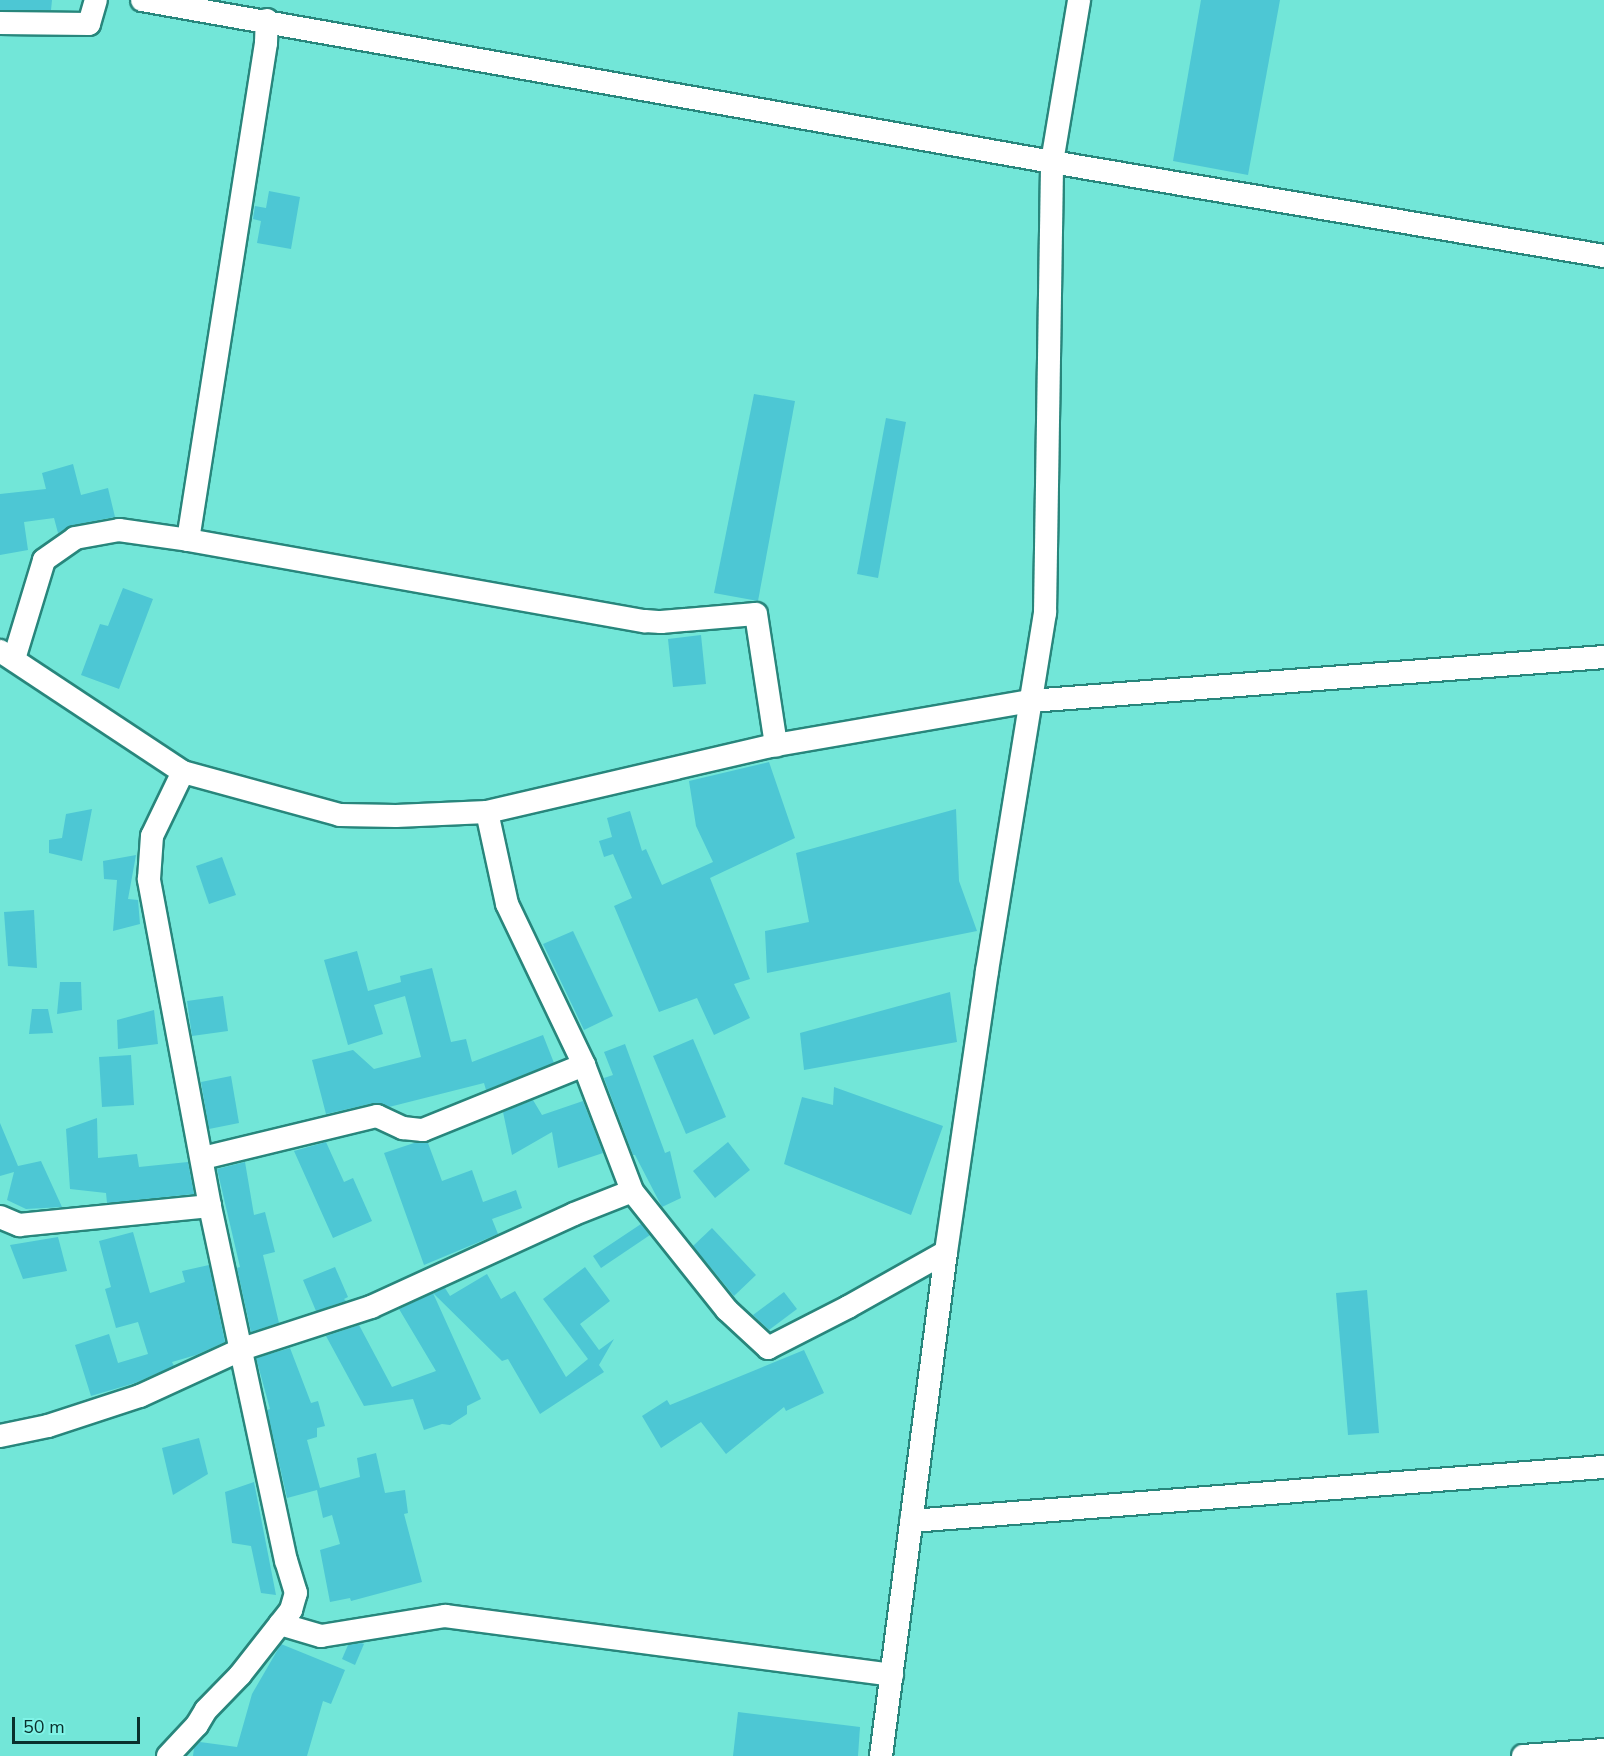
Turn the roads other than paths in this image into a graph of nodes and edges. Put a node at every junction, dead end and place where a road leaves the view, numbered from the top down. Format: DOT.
graph roads {
  1 [pos="96,0"];
  2 [pos="142,0"];
  3 [pos="1079,0"];
  4 [pos="267,20"];
  5 [pos="0,22"];
  6 [pos="1052,162"];
  7 [pos="1604,256"];
  8 [pos="188,540"];
  9 [pos="7,655"];
  10 [pos="1604,657"];
  11 [pos="1030,701"];
  12 [pos="776,745"];
  13 [pos="183,772"];
  14 [pos="486,812"];
  15 [pos="584,1065"];
  16 [pos="203,1158"];
  17 [pos="632,1191"];
  18 [pos="210,1206"];
  19 [pos="0,1217"];
  20 [pos="946,1252"];
  21 [pos="242,1349"];
  22 [pos="0,1436"];
  23 [pos="1604,1467"];
  24 [pos="911,1521"];
  25 [pos="280,1624"];
  26 [pos="892,1675"];
  27 [pos="1604,1750"];
  28 [pos="1573,1754"];
  29 [pos="168,1756"];
  30 [pos="881,1756"];
  31 [pos="1523,1756"];
  1 -- 5 [label="street"];
  2 -- 4 [label="street"];
  3 -- 6 [label="street"];
  4 -- 6 [label="street"];
  4 -- 8 [label="street"];
  6 -- 7 [label="street"];
  6 -- 11 [label="street"];
  8 -- 9 [label="street"];
  8 -- 12 [label="street"];
  9 -- 13 [label="street"];
  10 -- 11 [label="street"];
  11 -- 12 [label="street"];
  11 -- 20 [label="street"];
  12 -- 14 [label="street"];
  13 -- 14 [label="street"];
  13 -- 16 [label="street"];
  14 -- 15 [label="street"];
  15 -- 16 [label="street"];
  15 -- 17 [label="street"];
  16 -- 18 [label="street"];
  17 -- 20 [label="street"];
  17 -- 21 [label="street"];
  18 -- 19 [label="street"];
  18 -- 21 [label="street"];
  20 -- 24 [label="street"];
  21 -- 22 [label="street"];
  21 -- 25 [label="street"];
  23 -- 24 [label="street"];
  24 -- 26 [label="street"];
  25 -- 26 [label="street"];
  25 -- 29 [label="street"];
  26 -- 30 [label="street"];
  27 -- 28 [label="street"];
  28 -- 31 [label="street"];
}
